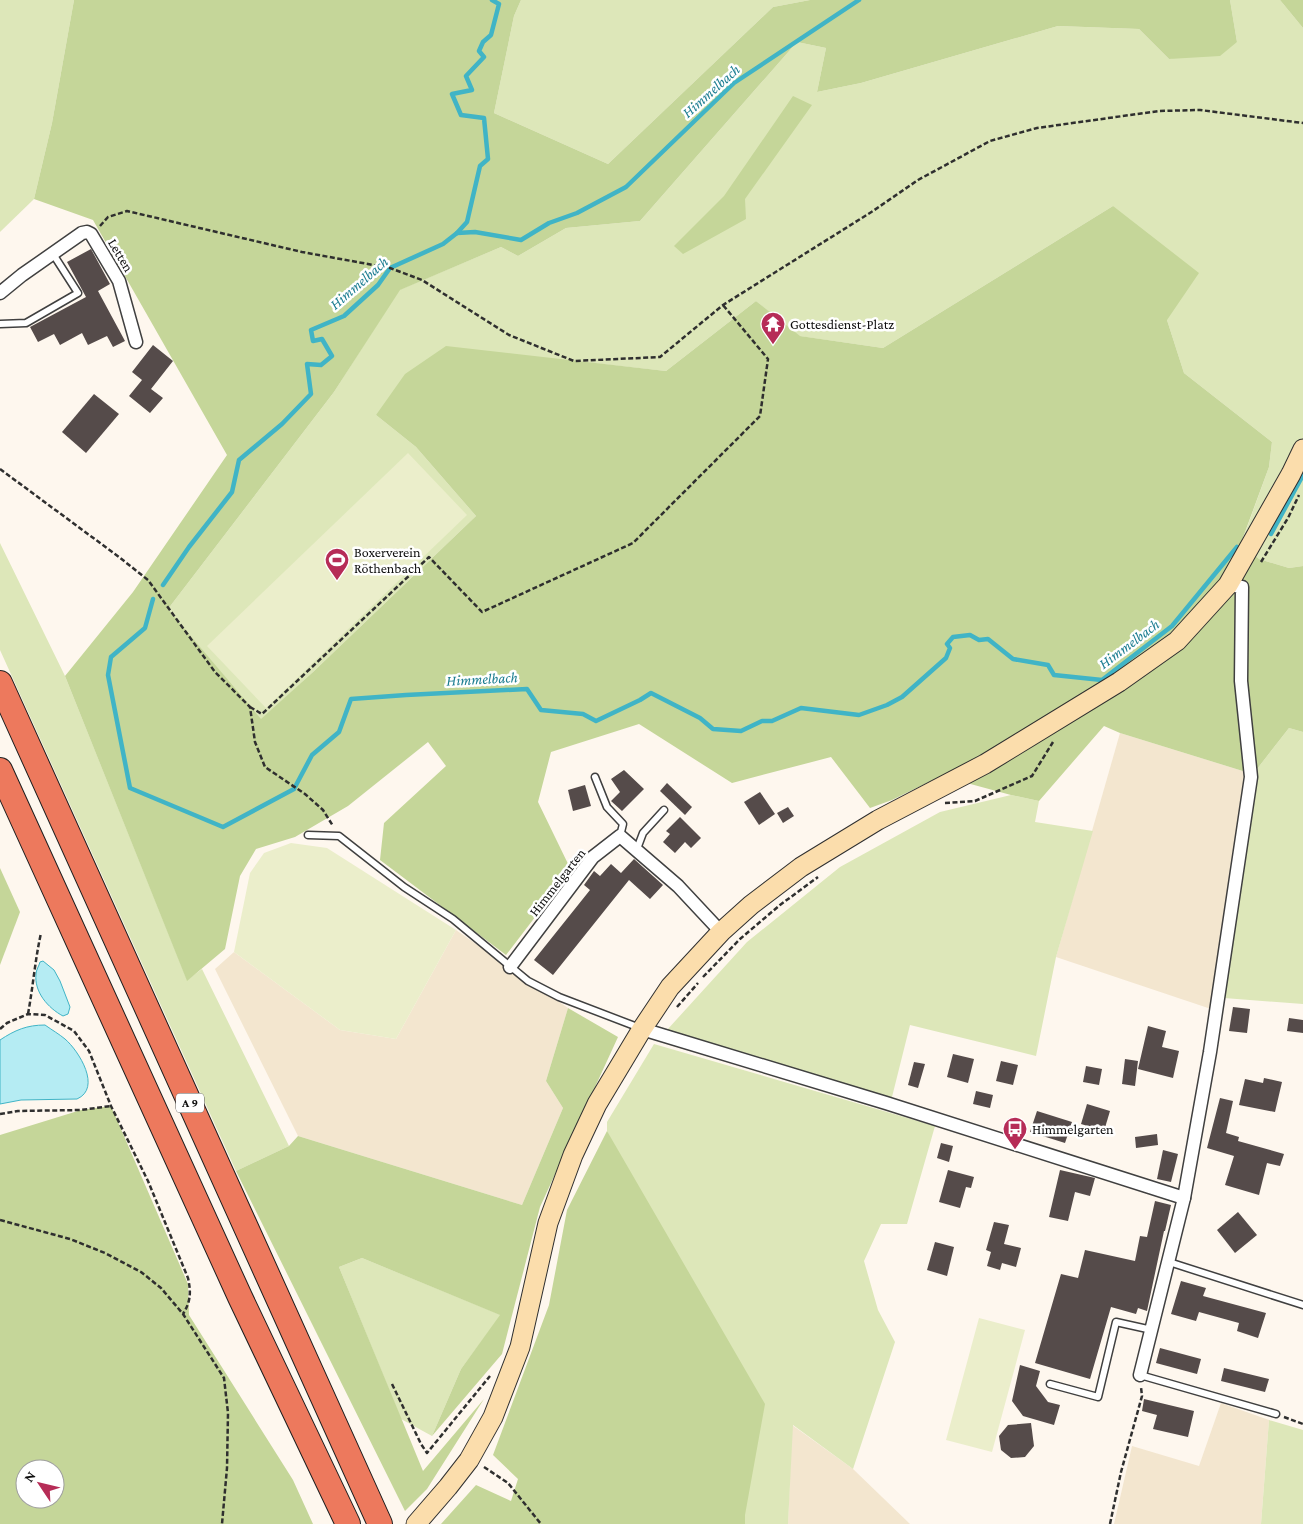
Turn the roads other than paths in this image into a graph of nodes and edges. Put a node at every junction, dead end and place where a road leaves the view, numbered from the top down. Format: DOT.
graph roads {
  1 [pos="53,254"];
  2 [pos="0,293"];
  3 [pos="0,324"];
  4 [pos="136,342"];
  5 [pos="1303,449"];
  6 [pos="1228,585"];
  7 [pos="0,683"];
  8 [pos="0,770"];
  9 [pos="595,777"];
  10 [pos="664,810"];
  11 [pos="308,834"];
  12 [pos="620,836"];
  13 [pos="637,849"];
  14 [pos="721,932"];
  15 [pos="510,967"];
  16 [pos="642,1029"];
  17 [pos="1184,1198"];
  18 [pos="1169,1262"];
  19 [pos="1303,1305"];
  20 [pos="1152,1330"];
  21 [pos="1140,1375"];
  22 [pos="1050,1384"];
  23 [pos="1276,1414"];
  24 [pos="348,1524"];
  25 [pos="380,1524"];
  26 [pos="416,1524"];
  1 -- 2 [label="street, Letten"];
  1 -- 3 [label="lane"];
  1 -- 4 [label="street, Letten"];
  5 -- 6 [label="street"];
  6 -- 14 [label="street"];
  6 -- 17 [label="street"];
  7 -- 25 [label="highway, A 9"];
  8 -- 24 [label="highway, A 9"];
  9 -- 12 [label="lane"];
  10 -- 13 [label="lane"];
  11 -- 15 [label="lane"];
  12 -- 13 [label="street"];
  12 -- 15 [label="street, Himmelgarten"];
  13 -- 14 [label="street"];
  14 -- 16 [label="street"];
  15 -- 16 [label="lane"];
  16 -- 17 [label="street"];
  16 -- 26 [label="street"];
  17 -- 18 [label="street"];
  18 -- 19 [label="lane"];
  18 -- 20 [label="street"];
  20 -- 21 [label="street"];
  20 -- 22 [label="lane"];
  21 -- 23 [label="lane"];
}
